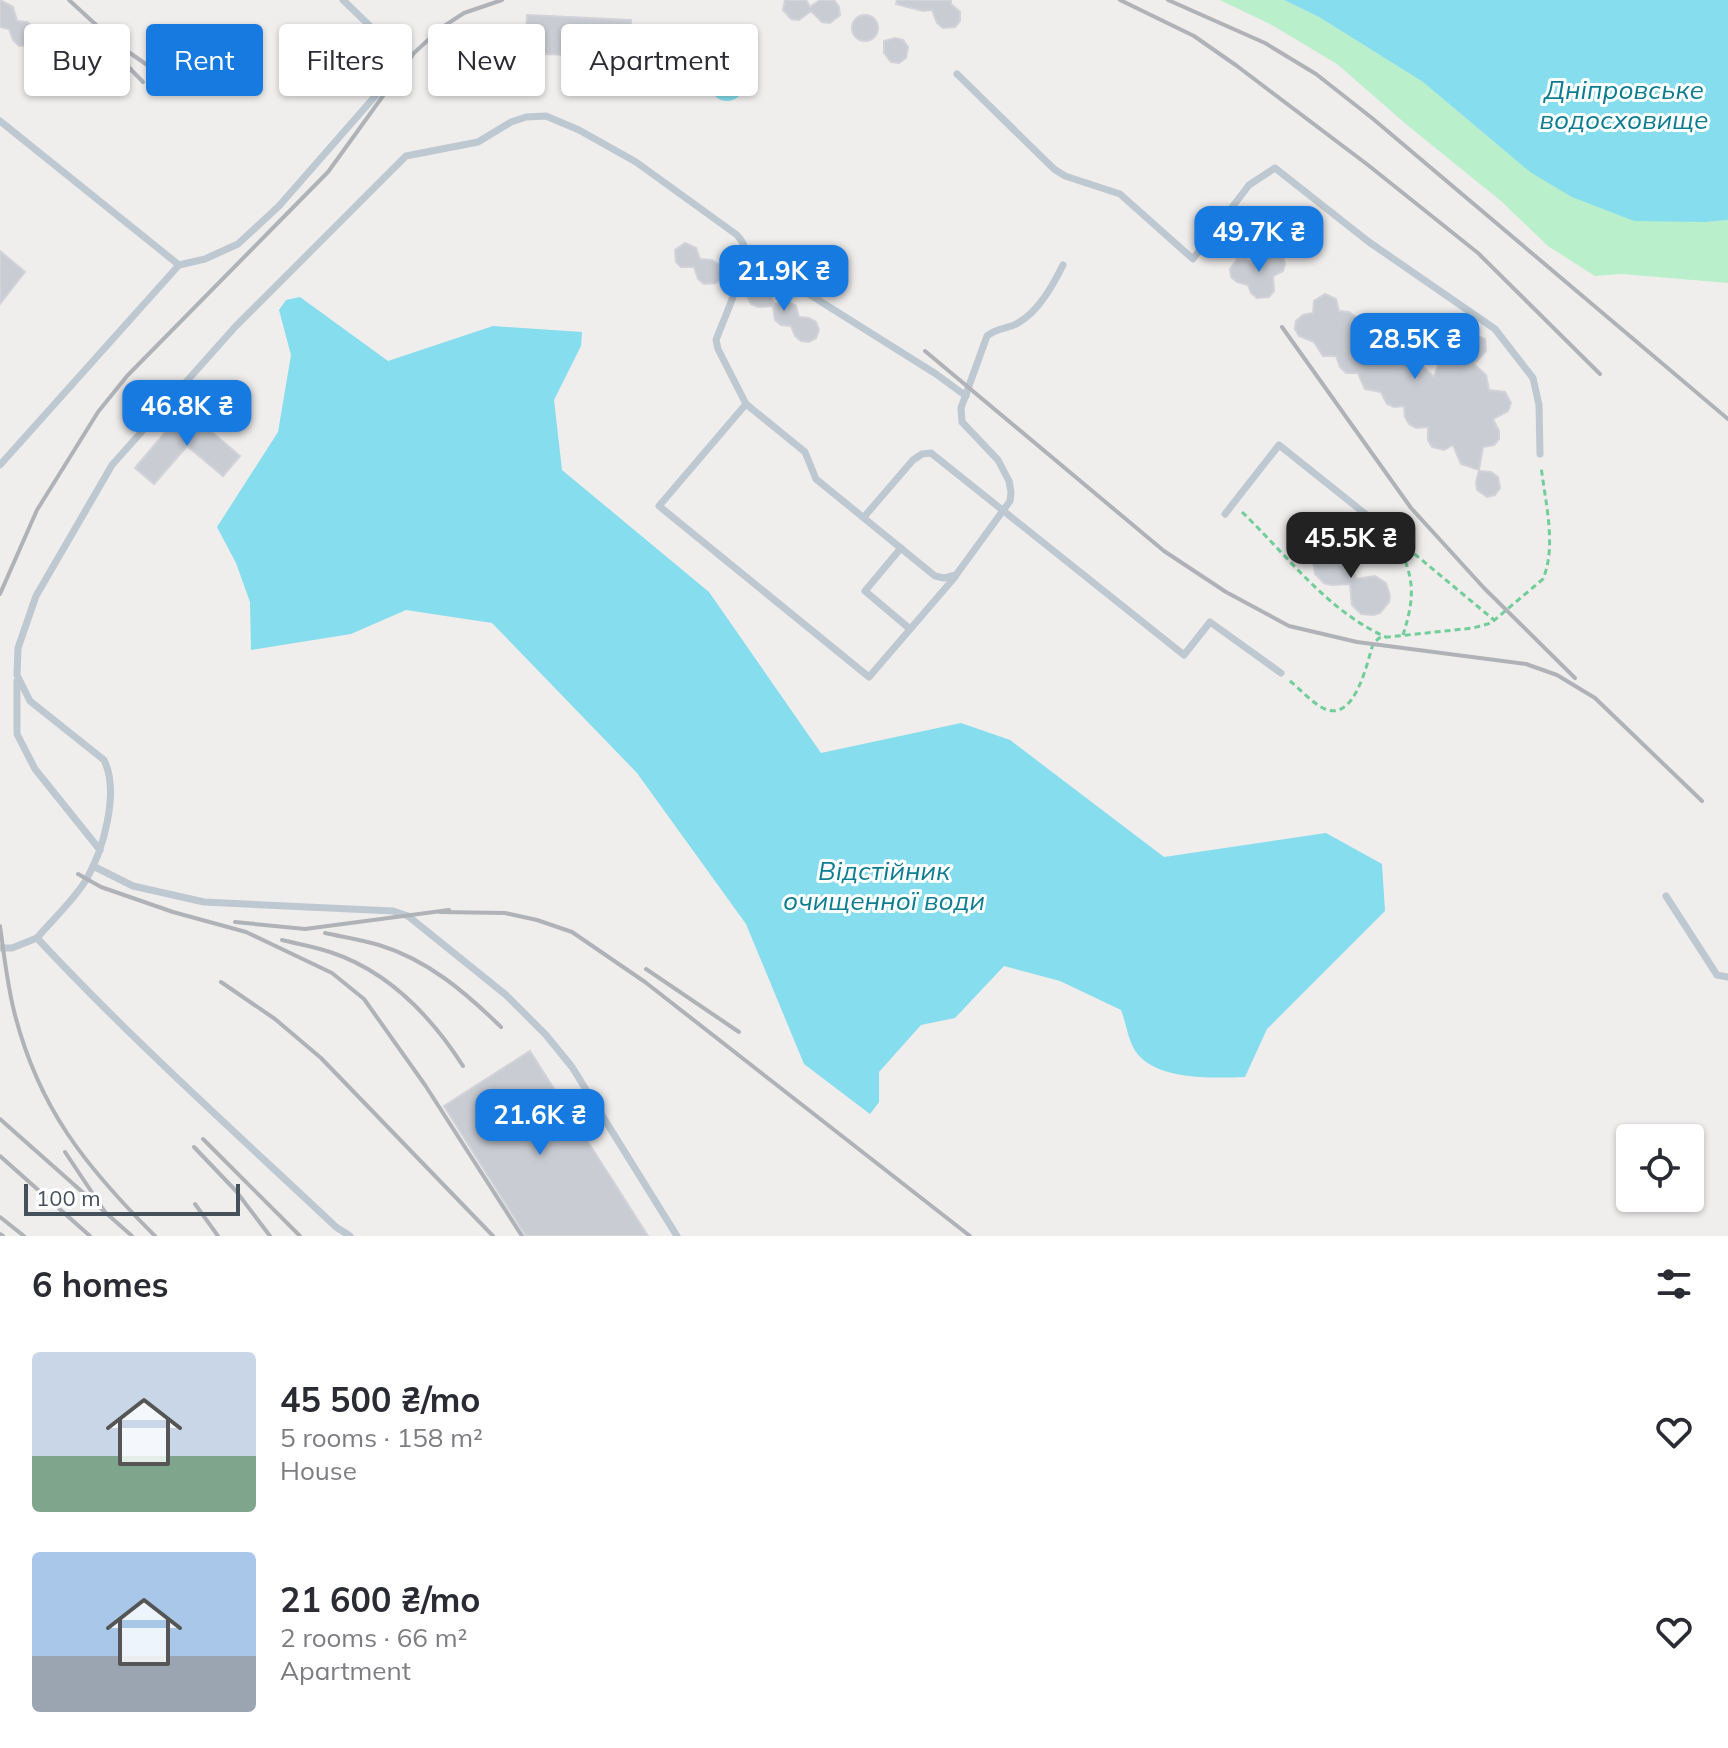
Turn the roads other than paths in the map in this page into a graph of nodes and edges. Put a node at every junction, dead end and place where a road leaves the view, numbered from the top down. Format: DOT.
graph roads {
  1 [pos="343,0"];
  2 [pos="957,74"];
  3 [pos="0,121"];
  4 [pos="745,254"];
  5 [pos="179,265"];
  6 [pos="1063,265"];
  7 [pos="966,396"];
  8 [pos="746,404"];
  9 [pos="1540,454"];
  10 [pos="0,465"];
  11 [pos="1004,509"];
  12 [pos="1225,514"];
  13 [pos="864,517"];
  14 [pos="1393,536"];
  15 [pos="901,548"];
  16 [pos="956,575"];
  17 [pos="910,629"];
  18 [pos="1281,673"];
  19 [pos="17,675"];
  20 [pos="100,850"];
  21 [pos="93,866"];
  22 [pos="1666,896"];
  23 [pos="37,938"];
  24 [pos="0,948"];
  25 [pos="1728,977"];
  26 [pos="350,1236"];
  27 [pos="677,1236"];
  1 -- 5 [label="lane"];
  2 -- 9 [label="lane"];
  3 -- 5 [label="lane"];
  4 -- 7 [label="lane"];
  4 -- 8 [label="lane"];
  4 -- 19 [label="lane"];
  5 -- 10 [label="lane"];
  6 -- 7 [label="lane"];
  7 -- 11 [label="lane"];
  8 -- 13 [label="lane"];
  8 -- 17 [label="lane"];
  11 -- 13 [label="lane"];
  11 -- 16 [label="lane"];
  11 -- 18 [label="lane"];
  12 -- 14 [label="lane"];
  13 -- 15 [label="lane"];
  15 -- 16 [label="lane"];
  15 -- 17 [label="lane"];
  16 -- 17 [label="lane"];
  19 -- 20 [label="lane"];
  19 -- 20 [label="lane"];
  20 -- 21 [label="lane"];
  21 -- 23 [label="lane"];
  21 -- 27 [label="lane"];
  22 -- 25 [label="lane"];
  23 -- 24 [label="lane"];
  23 -- 26 [label="lane"];
}
